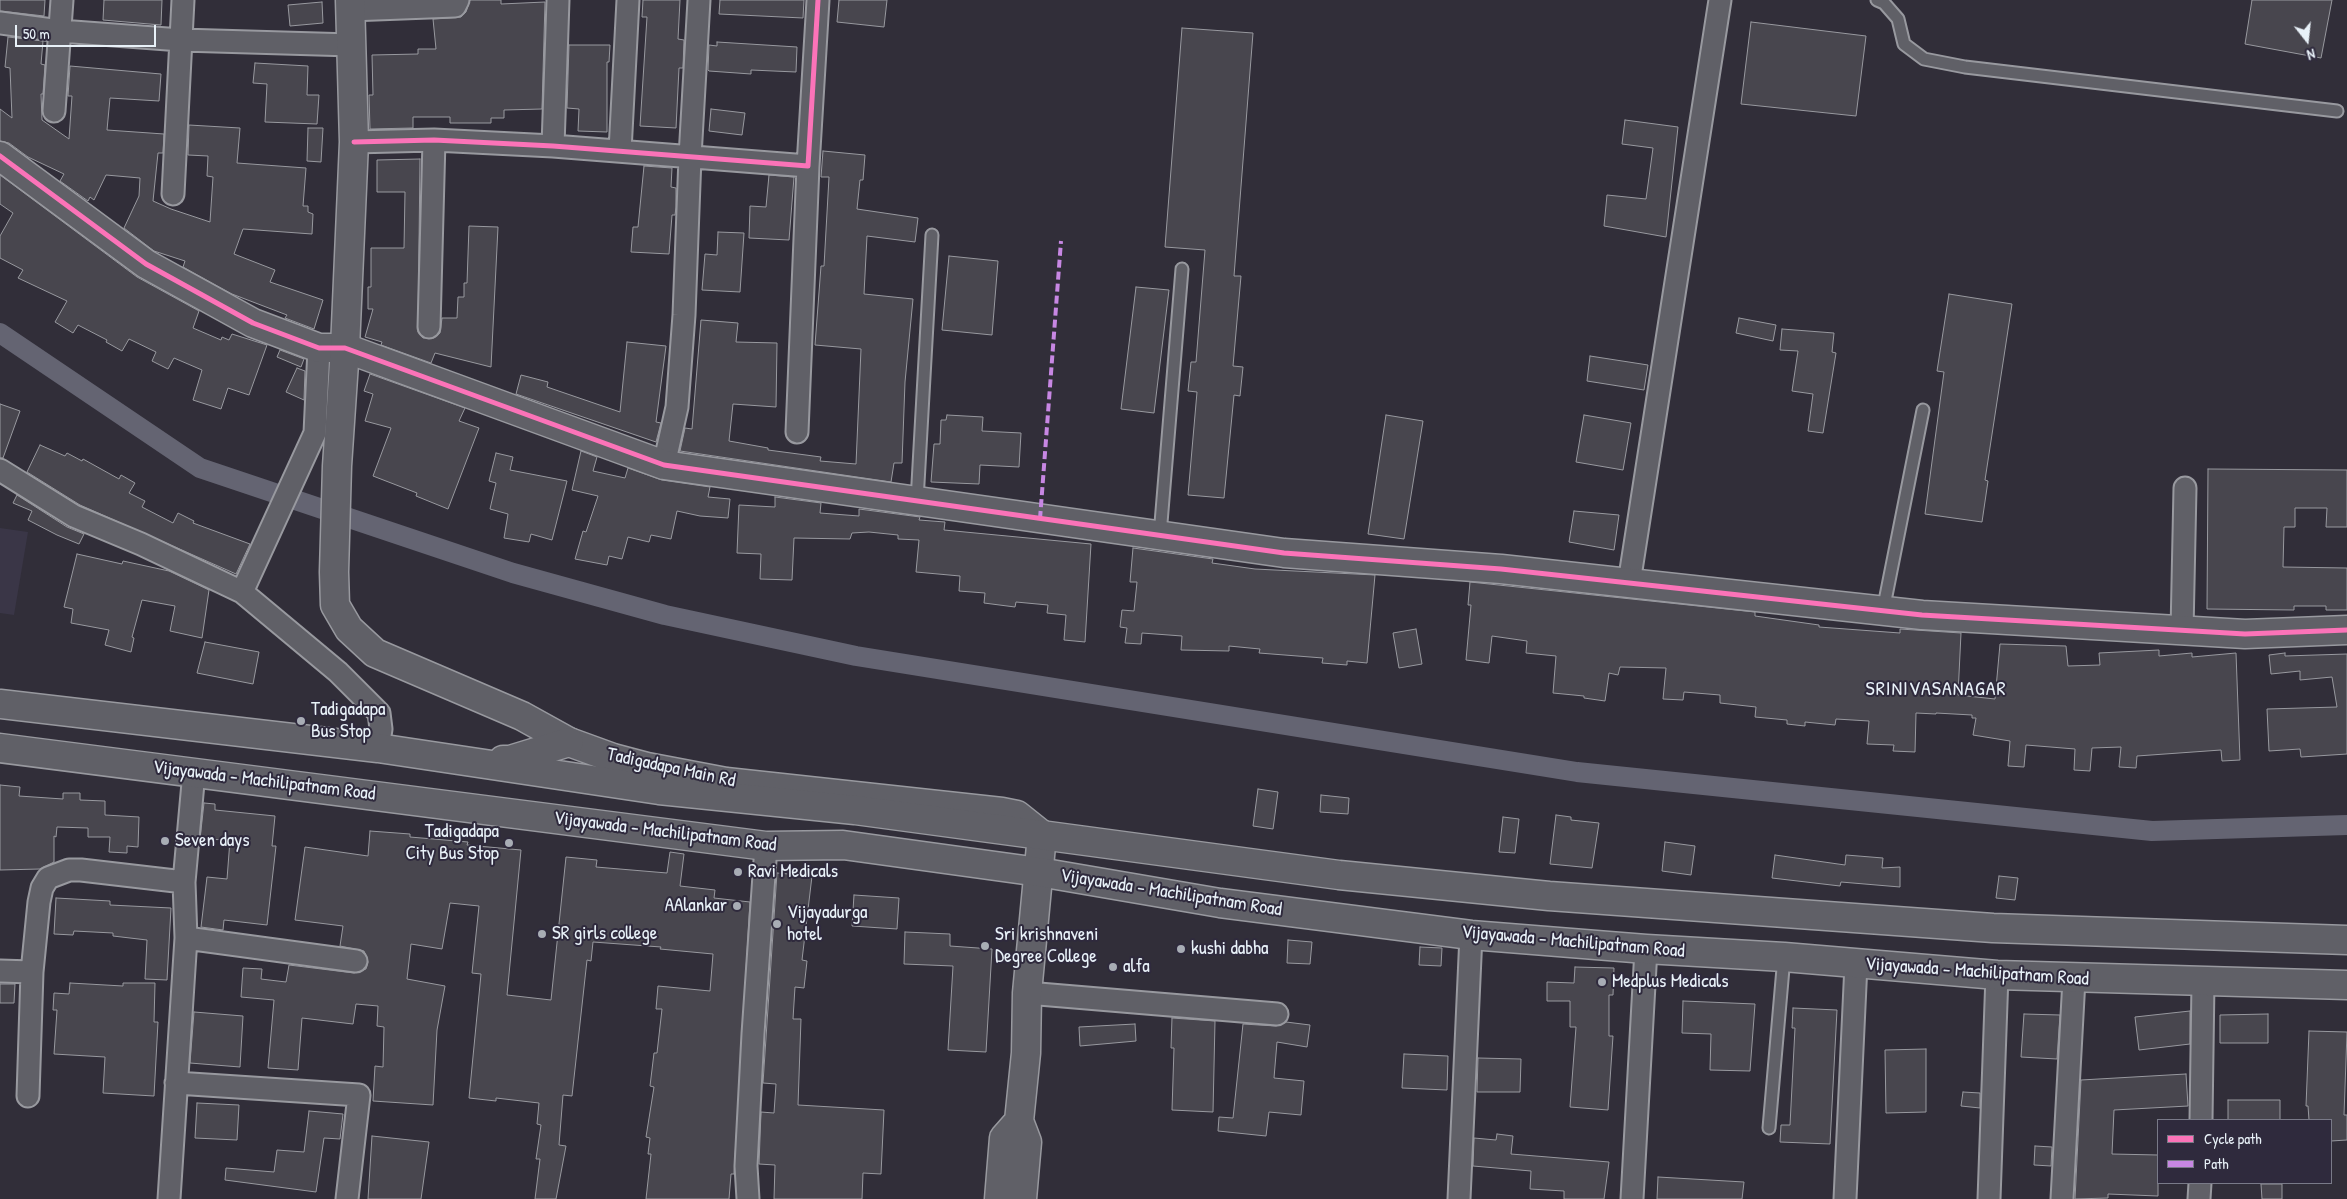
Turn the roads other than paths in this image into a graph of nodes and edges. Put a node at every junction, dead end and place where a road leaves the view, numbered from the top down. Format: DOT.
graph roads {
  1 [pos="62,0"];
  2 [pos="183,0"];
  3 [pos="458,0"];
  4 [pos="558,0"];
  5 [pos="628,0"];
  6 [pos="699,0"];
  7 [pos="818,0"];
  8 [pos="1720,0"];
  9 [pos="1877,0"];
  10 [pos="350,5"];
  11 [pos="0,23"];
  12 [pos="60,31"];
  13 [pos="181,40"];
  14 [pos="352,45"];
  15 [pos="54,111"];
  16 [pos="2337,111"];
  17 [pos="434,140"];
  18 [pos="354,142"];
  19 [pos="553,146"];
  20 [pos="620,151"];
  21 [pos="0,156"];
  22 [pos="690,157"];
  23 [pos="808,166"];
  24 [pos="173,194"];
  25 [pos="932,235"];
  26 [pos="1182,269"];
  27 [pos="429,327"];
  28 [pos="332,348"];
  29 [pos="1923,410"];
  30 [pos="797,432"];
  31 [pos="664,465"];
  32 [pos="0,470"];
  33 [pos="2185,488"];
  34 [pos="917,501"];
  35 [pos="1160,535"];
  36 [pos="1629,583"];
  37 [pos="242,592"];
  38 [pos="1883,611"];
  39 [pos="2347,630"];
  40 [pos="2182,631"];
  41 [pos="0,704"];
  42 [pos="569,742"];
  43 [pos="0,748"];
  44 [pos="378,748"];
  45 [pos="469,760"];
  46 [pos="194,772"];
  47 [pos="1042,835"];
  48 [pos="766,846"];
  49 [pos="1231,861"];
  50 [pos="1039,872"];
  51 [pos="184,882"];
  52 [pos="1220,903"];
  53 [pos="1471,935"];
  54 [pos="186,938"];
  55 [pos="2347,940"];
  56 [pos="1646,949"];
  57 [pos="1784,957"];
  58 [pos="356,961"];
  59 [pos="1856,964"];
  60 [pos="0,971"];
  61 [pos="32,972"];
  62 [pos="1997,975"];
  63 [pos="2074,979"];
  64 [pos="2203,982"];
  65 [pos="2347,985"];
  66 [pos="1027,993"];
  67 [pos="1276,1014"];
  68 [pos="176,1083"];
  69 [pos="28,1096"];
  70 [pos="2201,1119"];
  71 [pos="1019,1121"];
  72 [pos="1769,1128"];
  73 [pos="2200,1184"];
  74 [pos="169,1199"];
  75 [pos="347,1199"];
  76 [pos="748,1199"];
  77 [pos="999,1199"];
  78 [pos="1022,1199"];
  79 [pos="1459,1199"];
  80 [pos="1632,1199"];
  81 [pos="1845,1199"];
  82 [pos="1989,1199"];
  83 [pos="2062,1199"];
  84 [pos="2199,1199"];
  1 -- 12 [label="street"];
  2 -- 13 [label="street"];
  3 -- 10 [label="street"];
  4 -- 19 [label="street"];
  5 -- 20 [label="street"];
  6 -- 22 [label="street"];
  7 -- 23 [label="street"];
  8 -- 36 [label="street"];
  9 -- 16 [label="lane"];
  10 -- 14 [label="main road"];
  11 -- 12 [label="street"];
  12 -- 13 [label="street"];
  12 -- 15 [label="street"];
  13 -- 14 [label="street"];
  13 -- 24 [label="street"];
  14 -- 18 [label="main road"];
  17 -- 18 [label="street"];
  17 -- 19 [label="street"];
  17 -- 27 [label="street"];
  18 -- 28 [label="main road"];
  19 -- 20 [label="street"];
  20 -- 22 [label="street"];
  21 -- 28 [label="main road"];
  22 -- 23 [label="street"];
  22 -- 31 [label="street"];
  23 -- 30 [label="street"];
  25 -- 34 [label="lane"];
  26 -- 35 [label="lane"];
  28 -- 31 [label="main road"];
  28 -- 37 [label="street"];
  28 -- 42 [label="main road, Tadigadapa Main Rd"];
  29 -- 38 [label="lane"];
  31 -- 34 [label="main road"];
  32 -- 37 [label="street"];
  33 -- 40 [label="street"];
  34 -- 35 [label="main road"];
  35 -- 36 [label="main road"];
  36 -- 38 [label="main road"];
  37 -- 44 [label="street"];
  38 -- 40 [label="main road"];
  39 -- 40 [label="main road"];
  41 -- 44 [label="main road, Vijayawada - Machilipatnam Road"];
  42 -- 45 [label="main road"];
  42 -- 47 [label="main road, Tadigadapa Main Rd"];
  43 -- 46 [label="main road, Vijayawada - Machilipatnam Road"];
  44 -- 45 [label="main road, Vijayawada - Machilipatnam Road"];
  45 -- 47 [label="main road, Vijayawada - Machilipatnam Road"];
  46 -- 48 [label="main road, Vijayawada - Machilipatnam Road"];
  46 -- 51 [label="street"];
  47 -- 49 [label="main road, Vijayawada - Machilipatnam Road"];
  47 -- 50 [label="main road"];
  48 -- 50 [label="main road, Vijayawada - Machilipatnam Road"];
  48 -- 76 [label="street"];
  49 -- 52 [label="main road"];
  49 -- 55 [label="main road, Vijayawada - Machilipatnam Road"];
  50 -- 52 [label="main road, Vijayawada - Machilipatnam Road"];
  50 -- 66 [label="main road"];
  51 -- 54 [label="street"];
  51 -- 61 [label="street"];
  52 -- 53 [label="main road, Vijayawada - Machilipatnam Road"];
  53 -- 56 [label="main road, Vijayawada - Machilipatnam Road"];
  53 -- 79 [label="street"];
  54 -- 58 [label="street"];
  54 -- 68 [label="street"];
  56 -- 57 [label="main road, Vijayawada - Machilipatnam Road"];
  56 -- 80 [label="street"];
  57 -- 59 [label="main road, Vijayawada - Machilipatnam Road"];
  57 -- 72 [label="lane"];
  59 -- 62 [label="main road, Vijayawada - Machilipatnam Road"];
  59 -- 81 [label="street"];
  60 -- 61 [label="street"];
  61 -- 69 [label="street"];
  62 -- 63 [label="main road, Vijayawada - Machilipatnam Road"];
  62 -- 82 [label="street"];
  63 -- 64 [label="main road, Vijayawada - Machilipatnam Road"];
  63 -- 83 [label="street"];
  64 -- 65 [label="main road, Vijayawada - Machilipatnam Road"];
  64 -- 70 [label="street"];
  66 -- 67 [label="street"];
  66 -- 71 [label="main road"];
  68 -- 74 [label="street"];
  68 -- 75 [label="street"];
  71 -- 77 [label="main road"];
  71 -- 78 [label="main road"];
  73 -- 84 [label="street"];
}
